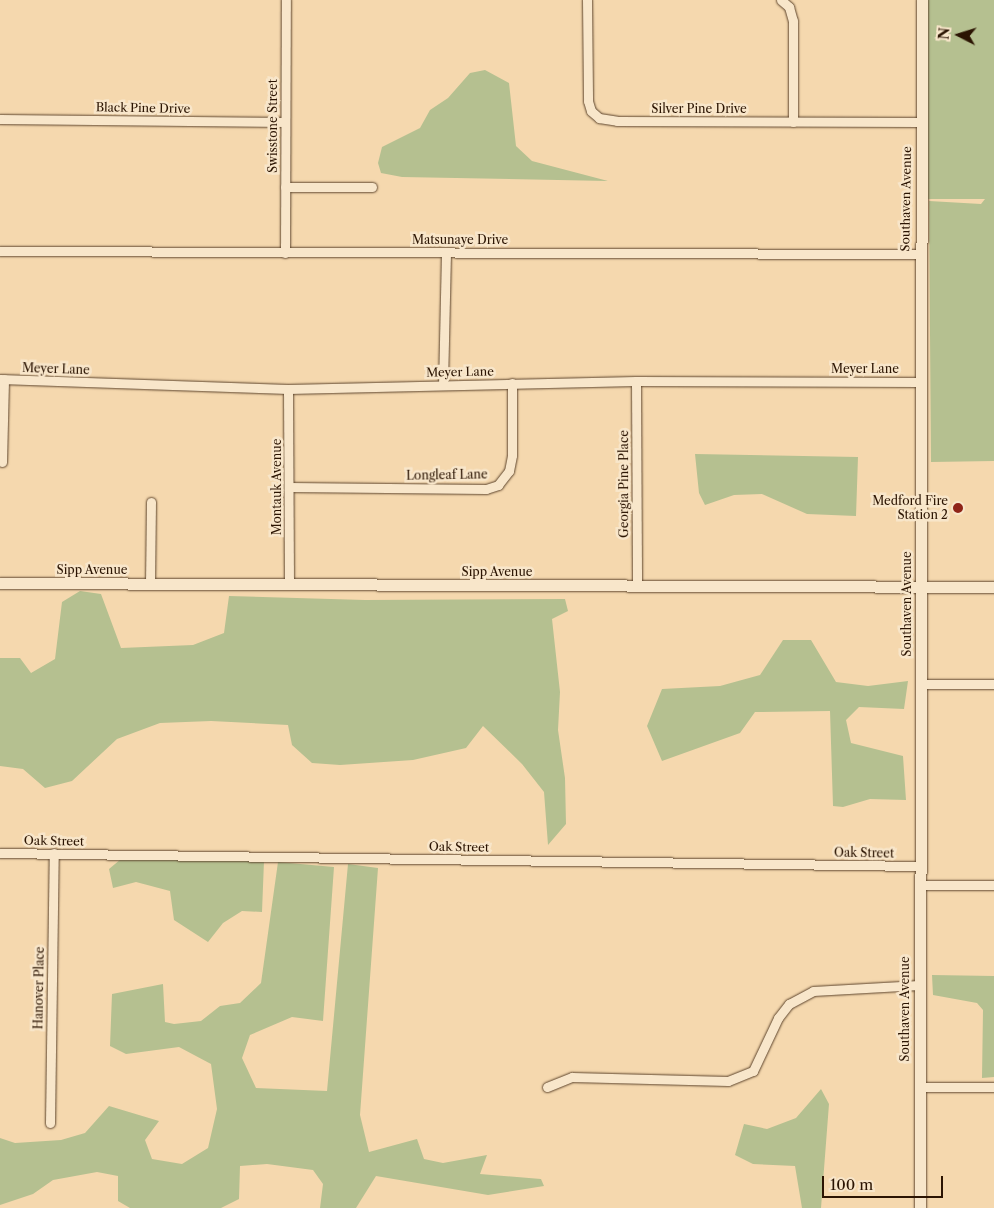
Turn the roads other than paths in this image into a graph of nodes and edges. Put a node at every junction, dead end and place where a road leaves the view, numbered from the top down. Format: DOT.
graph roads {
  1 [pos="286,0"];
  2 [pos="587,0"];
  3 [pos="781,0"];
  4 [pos="922,0"];
  5 [pos="0,118"];
  6 [pos="285,122"];
  7 [pos="793,122"];
  8 [pos="921,122"];
  9 [pos="285,187"];
  10 [pos="372,187"];
  11 [pos="0,251"];
  12 [pos="446,252"];
  13 [pos="285,253"];
  14 [pos="919,254"];
  15 [pos="2,379"];
  16 [pos="636,381"];
  17 [pos="920,382"];
  18 [pos="512,383"];
  19 [pos="443,385"];
  20 [pos="288,389"];
  21 [pos="2,462"];
  22 [pos="290,487"];
  23 [pos="150,502"];
  24 [pos="0,583"];
  25 [pos="150,584"];
  26 [pos="289,585"];
  27 [pos="637,586"];
  28 [pos="921,587"];
  29 [pos="994,587"];
  30 [pos="920,684"];
  31 [pos="994,684"];
  32 [pos="0,853"];
  33 [pos="54,853"];
  34 [pos="918,866"];
  35 [pos="919,885"];
  36 [pos="994,885"];
  37 [pos="919,985"];
  38 [pos="546,1087"];
  39 [pos="920,1087"];
  40 [pos="994,1087"];
  41 [pos="50,1123"];
  42 [pos="920,1208"];
  1 -- 6 [label="street, Swisstone Street"];
  2 -- 7 [label="street, Silver Pine Drive"];
  3 -- 7 [label="street"];
  4 -- 8 [label="street, Southaven Avenue"];
  5 -- 6 [label="street, Black Pine Drive"];
  6 -- 9 [label="street, Swisstone Street"];
  7 -- 8 [label="street, Silver Pine Drive"];
  8 -- 14 [label="street, Southaven Avenue"];
  9 -- 10 [label="street"];
  9 -- 13 [label="street, Swisstone Street"];
  11 -- 13 [label="street, Matsunaye Drive"];
  12 -- 13 [label="street, Matsunaye Drive"];
  12 -- 14 [label="street, Matsunaye Drive"];
  12 -- 19 [label="street"];
  14 -- 17 [label="street, Southaven Avenue"];
  15 -- 20 [label="street, Meyer Lane"];
  15 -- 21 [label="street"];
  16 -- 17 [label="street, Meyer Lane"];
  16 -- 18 [label="street, Meyer Lane"];
  16 -- 27 [label="street, Georgia Pine Place"];
  17 -- 28 [label="street, Southaven Avenue"];
  18 -- 19 [label="street, Meyer Lane"];
  18 -- 22 [label="street, Longleaf Lane"];
  19 -- 20 [label="street, Meyer Lane"];
  20 -- 22 [label="street, Montauk Avenue"];
  22 -- 26 [label="street, Montauk Avenue"];
  23 -- 25 [label="street"];
  24 -- 25 [label="street, Sipp Avenue"];
  25 -- 26 [label="street, Sipp Avenue"];
  26 -- 27 [label="street, Sipp Avenue"];
  27 -- 28 [label="street, Sipp Avenue"];
  28 -- 29 [label="street, Sipp Avenue"];
  28 -- 30 [label="street, Southaven Avenue"];
  30 -- 31 [label="street"];
  30 -- 34 [label="street, Southaven Avenue"];
  32 -- 33 [label="street, Oak Street"];
  33 -- 34 [label="street, Oak Street"];
  33 -- 41 [label="street, Hanover Place"];
  34 -- 35 [label="street, Southaven Avenue"];
  35 -- 36 [label="street"];
  35 -- 37 [label="street, Southaven Avenue"];
  37 -- 38 [label="street"];
  37 -- 39 [label="street, Southaven Avenue"];
  39 -- 40 [label="street"];
  39 -- 42 [label="street, Southaven Avenue"];
}
